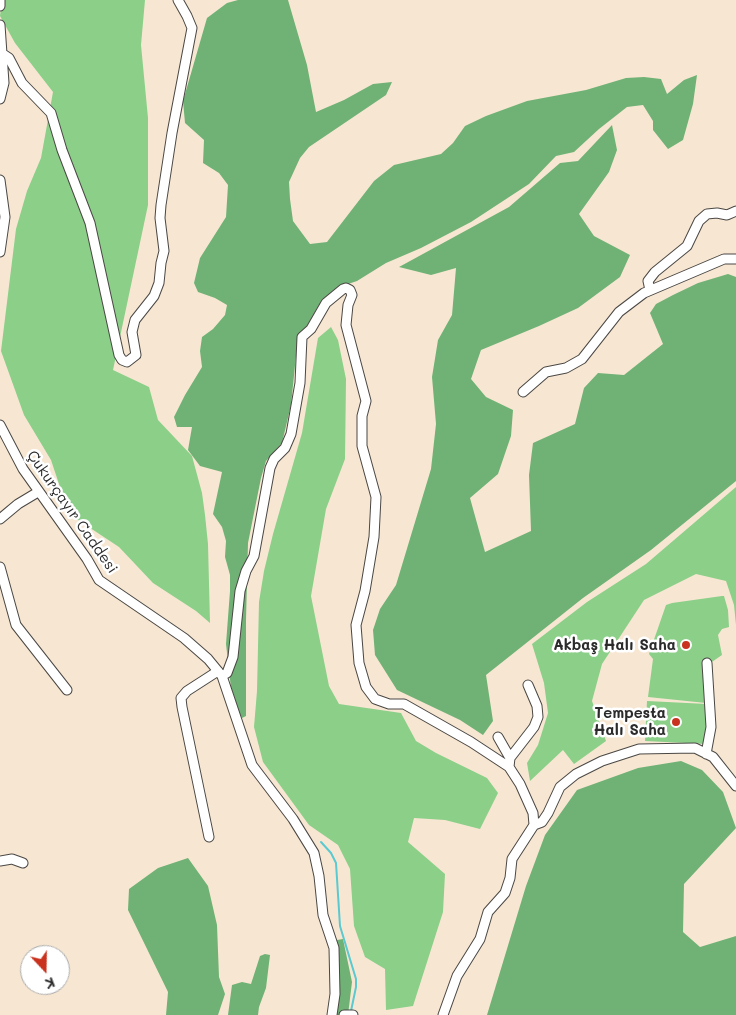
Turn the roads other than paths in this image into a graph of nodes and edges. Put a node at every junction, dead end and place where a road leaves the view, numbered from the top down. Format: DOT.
graph roads {
  1 [pos="0,0"];
  2 [pos="178,0"];
  3 [pos="0,6"];
  4 [pos="0,25"];
  5 [pos="2,54"];
  6 [pos="0,99"];
  7 [pos="0,180"];
  8 [pos="736,212"];
  9 [pos="0,252"];
  10 [pos="736,259"];
  11 [pos="650,290"];
  12 [pos="523,392"];
  13 [pos="0,425"];
  14 [pos="38,492"];
  15 [pos="0,519"];
  16 [pos="0,567"];
  17 [pos="707,663"];
  18 [pos="220,673"];
  19 [pos="528,685"];
  20 [pos="67,690"];
  21 [pos="498,737"];
  22 [pos="706,754"];
  23 [pos="509,763"];
  24 [pos="736,786"];
  25 [pos="534,825"];
  26 [pos="209,838"];
  27 [pos="0,861"];
  28 [pos="23,864"];
  29 [pos="332,1015"];
  30 [pos="344,1015"];
  31 [pos="354,1015"];
  32 [pos="443,1015"];
  1 -- 3 [label="street"];
  2 -- 5 [label="street"];
  4 -- 5 [label="street"];
  5 -- 6 [label="street"];
  7 -- 9 [label="street"];
  8 -- 11 [label="street"];
  10 -- 11 [label="street"];
  11 -- 12 [label="street"];
  13 -- 14 [label="street, Çukurçayır Caddesi"];
  14 -- 15 [label="street"];
  14 -- 18 [label="street, Çukurçayır Caddesi"];
  16 -- 20 [label="street"];
  17 -- 22 [label="street"];
  18 -- 23 [label="street"];
  18 -- 26 [label="street"];
  18 -- 29 [label="street, Çukurçayır Caddesi"];
  19 -- 23 [label="street"];
  21 -- 23 [label="street"];
  22 -- 24 [label="street"];
  22 -- 25 [label="street"];
  23 -- 25 [label="street"];
  25 -- 32 [label="street"];
  27 -- 28 [label="street"];
  30 -- 31 [label="street"];
}
